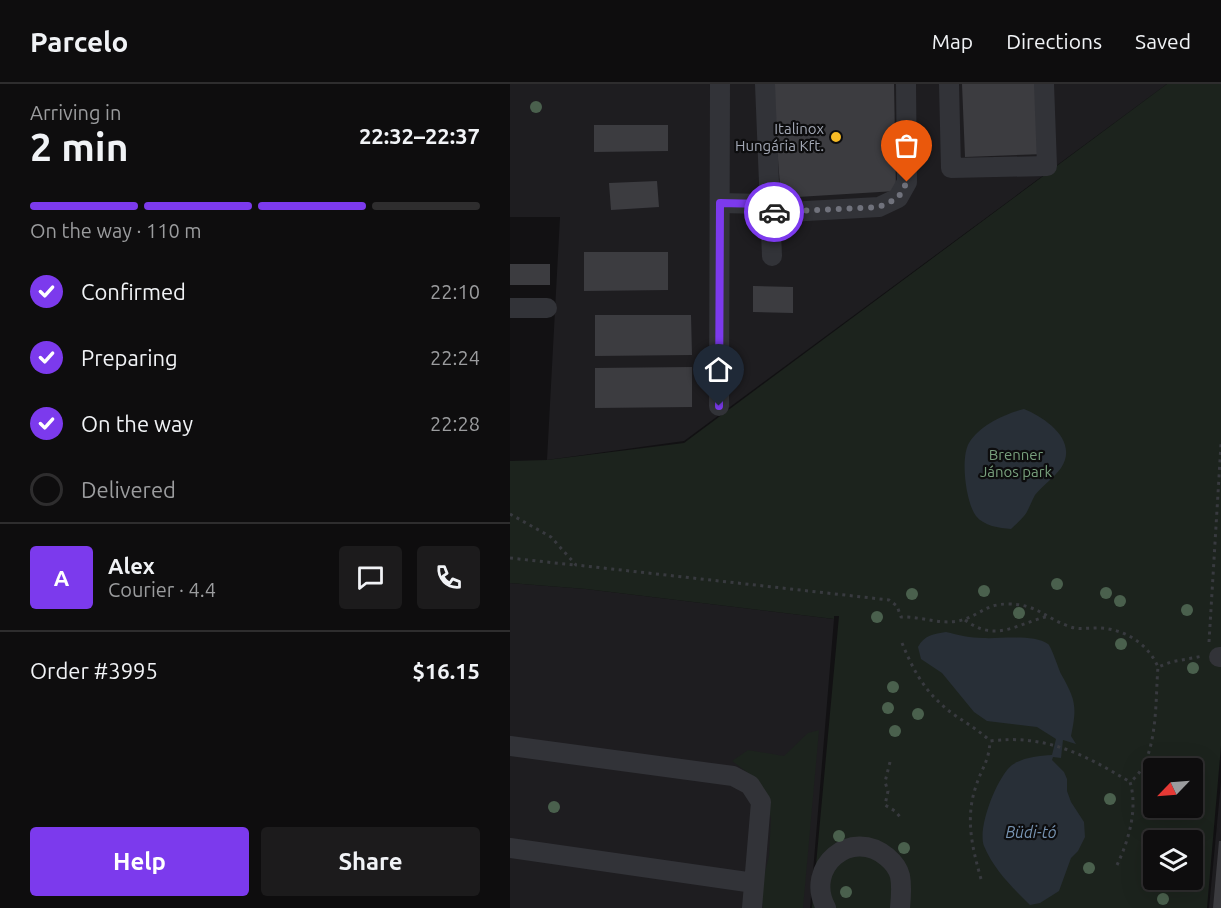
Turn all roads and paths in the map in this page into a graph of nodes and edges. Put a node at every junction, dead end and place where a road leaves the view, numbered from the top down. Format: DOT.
graph roads {
  1 [pos="720,84"];
  2 [pos="765,84"];
  3 [pos="906,84"];
  4 [pos="949,84"];
  5 [pos="1044,84"];
  6 [pos="720,203"];
  7 [pos="770,208"];
  8 [pos="772,256"];
  9 [pos="510,308"];
  10 [pos="547,308"];
  11 [pos="719,406"];
  12 [pos="1221,444"];
  13 [pos="510,514"];
  14 [pos="510,558"];
  15 [pos="576,565"];
  16 [pos="1049,616"];
  17 [pos="965,620"];
  18 [pos="902,643"];
  19 [pos="1216,656"];
  20 [pos="1158,667"];
  21 [pos="990,741"];
  22 [pos="510,746"];
  23 [pos="890,762"];
  24 [pos="1130,782"];
  25 [pos="901,818"];
  26 [pos="510,848"];
  27 [pos="1117,865"];
  28 [pos="981,879"];
  29 [pos="754,883"];
  30 [pos="752,908"];
  31 [pos="826,908"];
  32 [pos="900,908"];
  1 -- 6 [label="street"];
  2 -- 7 [label="street"];
  3 -- 7 [label="street"];
  4 -- 5 [label="street"];
  6 -- 7 [label="street"];
  6 -- 11 [label="street"];
  7 -- 8 [label="street"];
  9 -- 10 [label="street"];
  12 -- 19 [label="path"];
  13 -- 15 [label="path"];
  14 -- 15 [label="path"];
  15 -- 17 [label="path"];
  16 -- 17 [label="path"];
  16 -- 17 [label="path"];
  16 -- 20 [label="path"];
  18 -- 21 [label="path"];
  19 -- 20 [label="path"];
  20 -- 24 [label="path"];
  21 -- 24 [label="path"];
  21 -- 28 [label="path"];
  22 -- 29 [label="street"];
  23 -- 25 [label="path"];
  24 -- 27 [label="path"];
  26 -- 29 [label="street"];
  29 -- 30 [label="street"];
  31 -- 32 [label="street"];
}
